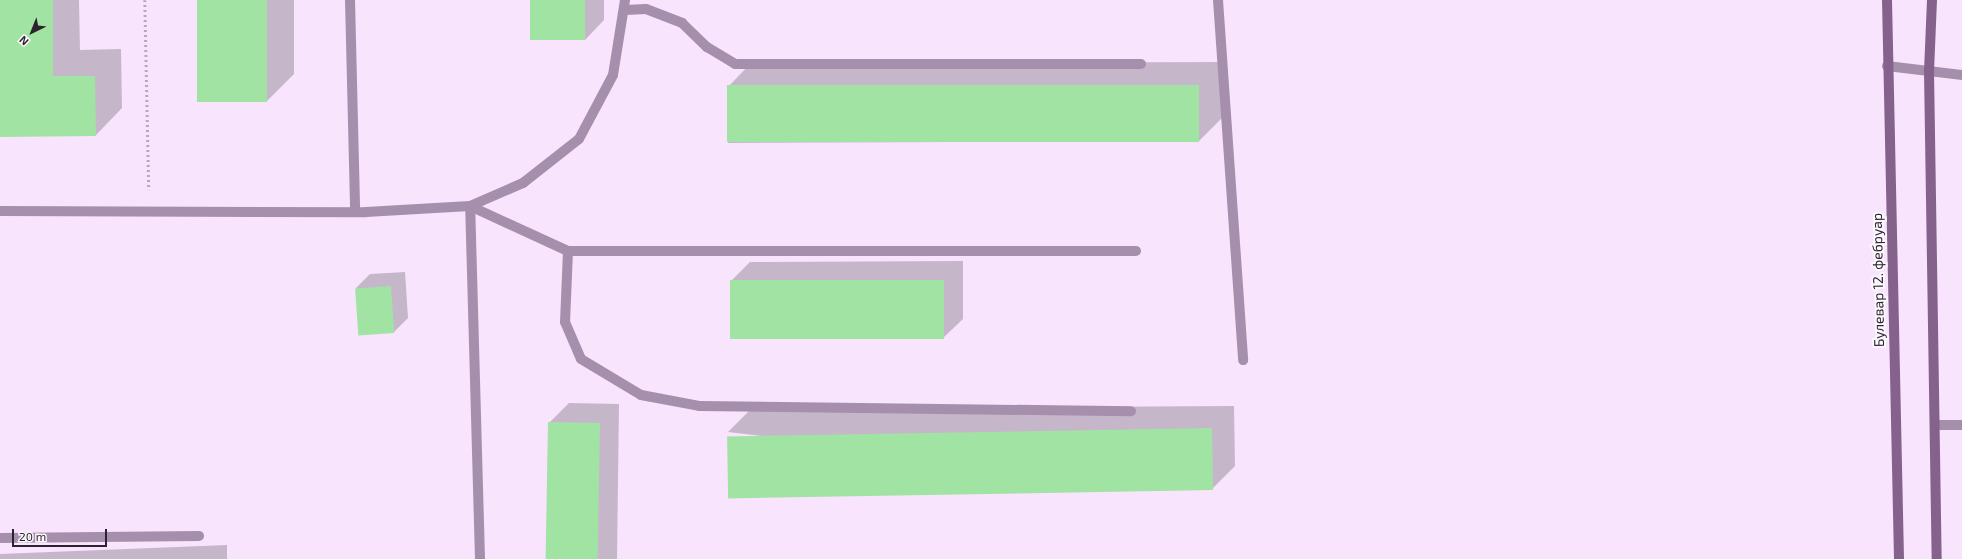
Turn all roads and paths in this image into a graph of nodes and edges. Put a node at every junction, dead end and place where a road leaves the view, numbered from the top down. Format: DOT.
graph roads {
  1 [pos="145,0"];
  2 [pos="350,0"];
  3 [pos="1218,0"];
  4 [pos="1887,0"];
  5 [pos="1932,0"];
  6 [pos="625,5"];
  7 [pos="1141,64"];
  8 [pos="1887,66"];
  9 [pos="1929,71"];
  10 [pos="1962,75"];
  11 [pos="470,206"];
  12 [pos="0,211"];
  13 [pos="149,212"];
  14 [pos="355,212"];
  15 [pos="568,251"];
  16 [pos="1136,251"];
  17 [pos="1243,360"];
  18 [pos="1132,411"];
  19 [pos="1935,425"];
  20 [pos="1962,425"];
  21 [pos="199,536"];
  22 [pos="0,538"];
  23 [pos="480,559"];
  24 [pos="1898,559"];
  25 [pos="1937,559"];
  1 -- 13 [label="path"];
  2 -- 14 [label="street"];
  3 -- 17 [label="street"];
  4 -- 8 [label="main road, Булевар 12. фебруар"];
  5 -- 9 [label="main road"];
  6 -- 7 [label="street"];
  6 -- 11 [label="street"];
  8 -- 9 [label="street"];
  8 -- 24 [label="main road, Булевар 12. фебруар"];
  9 -- 10 [label="street"];
  9 -- 19 [label="main road"];
  11 -- 14 [label="street"];
  11 -- 15 [label="street"];
  11 -- 23 [label="street"];
  12 -- 13 [label="street"];
  13 -- 14 [label="street"];
  15 -- 16 [label="street"];
  15 -- 18 [label="street"];
  19 -- 20 [label="street"];
  19 -- 25 [label="main road"];
  21 -- 22 [label="street"];
}
